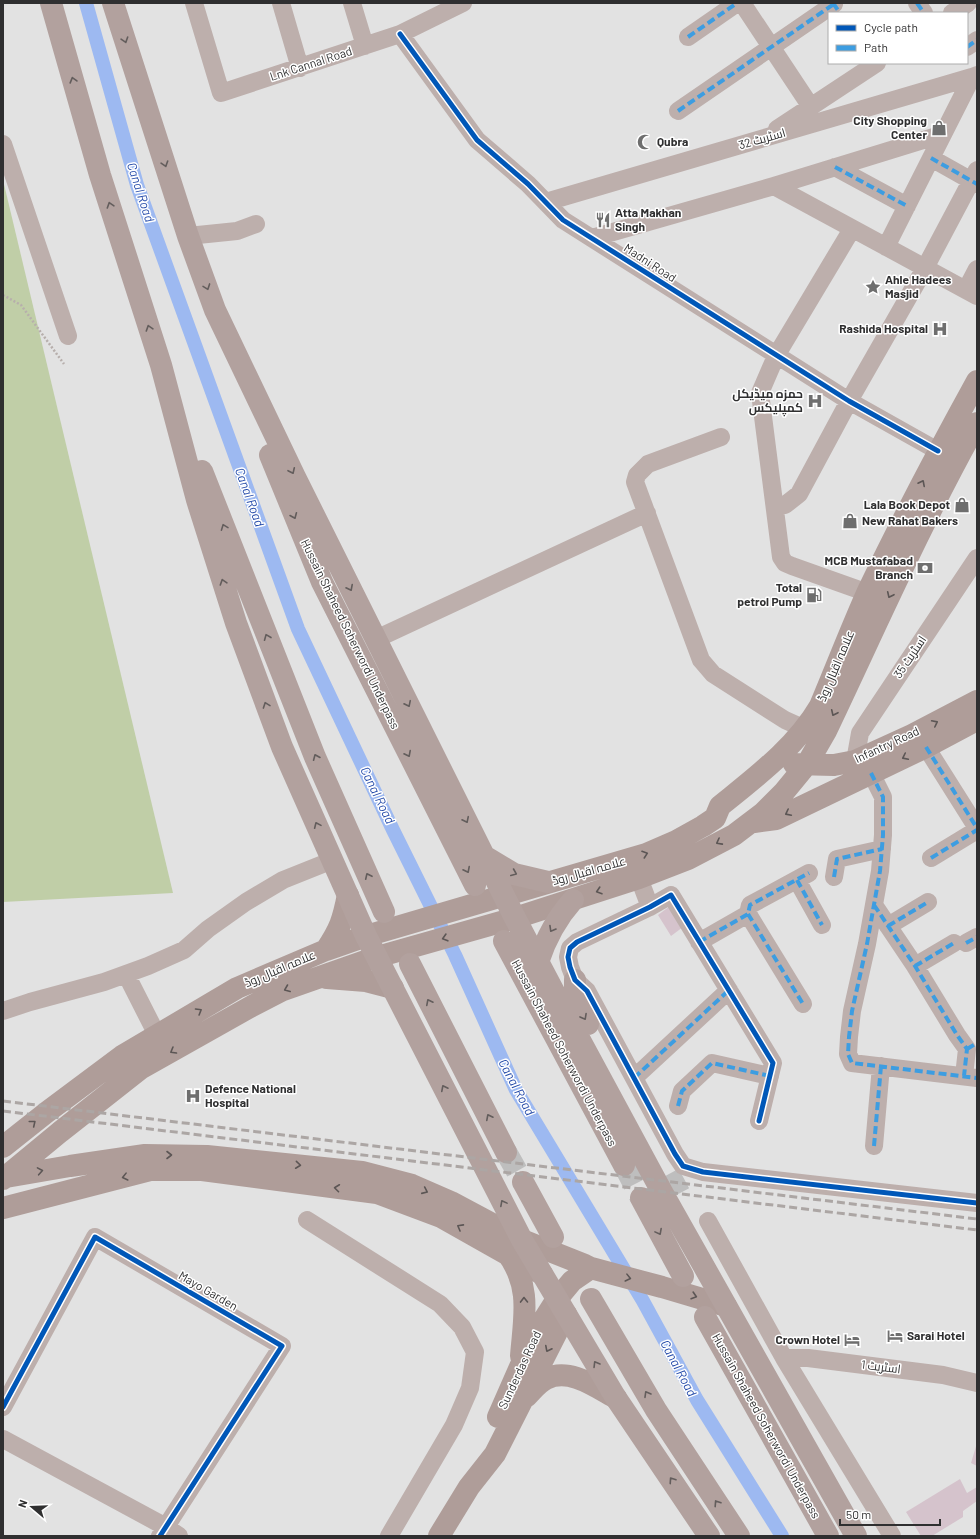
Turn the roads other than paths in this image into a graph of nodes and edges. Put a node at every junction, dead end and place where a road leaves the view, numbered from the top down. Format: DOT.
graph roads {
  1 [pos="51,3"];
  2 [pos="113,3"];
  3 [pos="194,3"];
  4 [pos="281,3"];
  5 [pos="352,3"];
  6 [pos="462,3"];
  7 [pos="737,3"];
  8 [pos="742,3"];
  9 [pos="918,3"];
  10 [pos="968,3"];
  11 [pos="836,7"];
  12 [pos="923,12"];
  13 [pos="954,12"];
  14 [pos="400,34"];
  15 [pos="688,37"];
  16 [pos="977,40"];
  17 [pos="365,46"];
  18 [pos="968,46"];
  19 [pos="772,47"];
  20 [pos="874,64"];
  21 [pos="300,68"];
  22 [pos="975,76"];
  23 [pos="811,107"];
  24 [pos="678,111"];
  25 [pos="943,134"];
  26 [pos="763,139"];
  27 [pos="3,144"];
  28 [pos="931,158"];
  29 [pos="835,167"];
  30 [pos="9,177"];
  31 [pos="975,178"];
  32 [pos="774,186"];
  33 [pos="546,202"];
  34 [pos="907,206"];
  35 [pos="256,224"];
  36 [pos="852,229"];
  37 [pos="188,236"];
  38 [pos="592,238"];
  39 [pos="886,247"];
  40 [pos="925,268"];
  41 [pos="977,269"];
  42 [pos="972,293"];
  43 [pos="215,310"];
  44 [pos="68,336"];
  45 [pos="776,356"];
  46 [pos="161,366"];
  47 [pos="977,380"];
  48 [pos="849,401"];
  49 [pos="977,423"];
  50 [pos="721,437"];
  51 [pos="938,451"];
  52 [pos="775,508"];
  53 [pos="647,513"];
  54 [pos="896,558"];
  55 [pos="977,558"];
  56 [pos="868,593"];
  57 [pos="376,639"];
  58 [pos="977,701"];
  59 [pos="977,720"];
  60 [pos="802,733"];
  61 [pos="926,747"];
  62 [pos="807,764"];
  63 [pos="863,767"];
  64 [pos="847,784"];
  65 [pos="715,818"];
  66 [pos="752,822"];
  67 [pos="977,829"];
  68 [pos="882,849"];
  69 [pos="484,856"];
  70 [pos="931,858"];
  71 [pos="332,860"];
  72 [pos="834,877"];
  73 [pos="639,878"];
  74 [pos="548,882"];
  75 [pos="475,885"];
  76 [pos="348,895"];
  77 [pos="505,896"];
  78 [pos="573,900"];
  79 [pos="928,902"];
  80 [pos="874,905"];
  81 [pos="650,907"];
  82 [pos="384,912"];
  83 [pos="748,914"];
  84 [pos="515,918"];
  85 [pos="822,925"];
  86 [pos="888,926"];
  87 [pos="366,936"];
  88 [pos="504,941"];
  89 [pos="966,941"];
  90 [pos="699,942"];
  91 [pos="326,950"];
  92 [pos="414,955"];
  93 [pos="377,957"];
  94 [pos="538,962"];
  95 [pos="915,966"];
  96 [pos="126,974"];
  97 [pos="318,977"];
  98 [pos="575,980"];
  99 [pos="392,988"];
  100 [pos="728,990"];
  101 [pos="803,1004"];
  102 [pos="3,1011"];
  103 [pos="157,1035"];
  104 [pos="972,1046"];
  105 [pos="881,1066"];
  106 [pos="770,1076"];
  107 [pos="970,1077"];
  108 [pos="634,1078"];
  109 [pos="678,1106"];
  110 [pos="759,1121"];
  111 [pos="60,1132"];
  112 [pos="874,1146"];
  113 [pos="3,1147"];
  114 [pos="506,1152"];
  115 [pos="624,1165"];
  116 [pos="70,1166"];
  117 [pos="668,1174"];
  118 [pos="4,1177"];
  119 [pos="523,1182"];
  120 [pos="641,1198"];
  121 [pos="683,1200"];
  122 [pos="977,1203"];
  123 [pos="3,1208"];
  124 [pos="307,1220"];
  125 [pos="708,1221"];
  126 [pos="553,1237"];
  127 [pos="515,1246"];
  128 [pos="592,1269"];
  129 [pos="683,1276"];
  130 [pos="591,1299"];
  131 [pos="561,1306"];
  132 [pos="726,1306"];
  133 [pos="705,1317"];
  134 [pos="784,1358"];
  135 [pos="520,1367"];
  136 [pos="977,1383"];
  137 [pos="616,1398"];
  138 [pos="520,1404"];
  139 [pos="3,1407"];
  140 [pos="3,1439"];
  141 [pos="469,1487"];
  142 [pos="168,1533"];
  143 [pos="389,1536"];
  144 [pos="439,1536"];
  145 [pos="709,1536"];
  146 [pos="739,1536"];
  147 [pos="828,1536"];
  148 [pos="856,1536"];
  149 [pos="867,1536"];
  150 [pos="892,1536"];
  46 -- 1 [label="highway, one-way"];
  2 -- 37 [label="highway, one-way"];
  3 -- 21 [label="street, Lnk Cannal Road"];
  4 -- 21 [label="street"];
  5 -- 17 [label="street"];
  6 -- 14 [label="street, Lnk Cannal Road"];
  7 -- 15 [label="street"];
  8 -- 19 [label="street"];
  9 -- 12 [label="street"];
  10 -- 13 [label="street"];
  11 -- 19 [label="street"];
  14 -- 17 [label="street, Lnk Cannal Road"];
  14 -- 33 [label="street, Madni Road"];
  16 -- 18 [label="street"];
  17 -- 21 [label="street, Lnk Cannal Road"];
  19 -- 23 [label="street"];
  19 -- 24 [label="street"];
  20 -- 23 [label="street"];
  22 -- 25 [label="street"];
  22 -- 26 [label="street, اسٹریٹ 32"];
  23 -- 26 [label="street"];
  25 -- 28 [label="street"];
  25 -- 29 [label="street"];
  26 -- 33 [label="street, اسٹریٹ 32"];
  27 -- 30 [label="street"];
  28 -- 31 [label="street"];
  28 -- 34 [label="street"];
  29 -- 32 [label="street"];
  29 -- 34 [label="street"];
  30 -- 44 [label="street"];
  31 -- 40 [label="street"];
  32 -- 36 [label="street"];
  32 -- 38 [label="street"];
  33 -- 38 [label="street, Madni Road"];
  34 -- 39 [label="street"];
  35 -- 37 [label="street"];
  36 -- 39 [label="street"];
  36 -- 45 [label="street"];
  37 -- 43 [label="highway, one-way"];
  38 -- 45 [label="street, Madni Road"];
  39 -- 40 [label="street"];
  40 -- 42 [label="street"];
  40 -- 48 [label="street"];
  41 -- 42 [label="street"];
  43 -- 57 [label="highway, one-way"];
  43 -- 75 [label="highway, Hussain Shaheed Soherwordi Underpass, one-way"];
  45 -- 48 [label="street, Madni Road"];
  45 -- 52 [label="street"];
  71 -- 46 [label="highway, one-way"];
  82 -- 46 [label="highway, one-way"];
  47 -- 51 [label="main road, علامہ اقبال روڈ"];
  48 -- 51 [label="street, Madni Road"];
  48 -- 52 [label="street"];
  49 -- 54 [label="main road, علامہ اقبال روڈ"];
  50 -- 53 [label="street"];
  54 -- 51 [label="main road, علامہ اقبال روڈ, one-way"];
  52 -- 56 [label="street"];
  53 -- 57 [label="street"];
  53 -- 60 [label="street"];
  54 -- 56 [label="main road, علامہ اقبال روڈ"];
  54 -- 62 [label="main road, علامہ اقبال روڈ, one-way"];
  55 -- 63 [label="street, اسٹریٹ 35"];
  56 -- 60 [label="main road, علامہ اقبال روڈ"];
  57 -- 69 [label="highway, one-way"];
  63 -- 58 [label="main road, Infantry Road, one-way"];
  59 -- 61 [label="main road, Infantry Road"];
  60 -- 62 [label="main road"];
  60 -- 65 [label="main road, علامہ اقبال روڈ"];
  61 -- 63 [label="main road, Infantry Road, one-way"];
  61 -- 67 [label="street"];
  62 -- 63 [label="main road, Infantry Road"];
  62 -- 64 [label="main road"];
  62 -- 65 [label="main road, Infantry Road"];
  62 -- 66 [label="main road, علامہ اقبال روڈ"];
  63 -- 64 [label="main road, Infantry Road"];
  63 -- 68 [label="street"];
  64 -- 66 [label="main road, Infantry Road, one-way"];
  74 -- 65 [label="main road, علامہ اقبال روڈ, one-way"];
  66 -- 73 [label="main road, علامہ اقبال روڈ, one-way"];
  67 -- 70 [label="street"];
  68 -- 72 [label="street"];
  68 -- 80 [label="street"];
  69 -- 74 [label="highway, one-way"];
  69 -- 77 [label="highway"];
  71 -- 76 [label="highway"];
  71 -- 96 [label="street"];
  73 -- 78 [label="main road, علامہ اقبال روڈ, one-way"];
  73 -- 81 [label="street"];
  74 -- 77 [label="main road, علامہ اقبال روڈ"];
  76 -- 87 [label="highway"];
  76 -- 91 [label="main road"];
  77 -- 84 [label="highway"];
  77 -- 87 [label="main road, علامہ اقبال روڈ"];
  78 -- 84 [label="main road, علامہ اقبال روڈ"];
  78 -- 94 [label="highway, one-way"];
  79 -- 86 [label="street"];
  80 -- 86 [label="street"];
  80 -- 105 [label="street"];
  81 -- 90 [label="street"];
  81 -- 98 [label="street"];
  83 -- 85 [label="street"];
  83 -- 90 [label="street"];
  83 -- 101 [label="street"];
  84 -- 92 [label="main road, علامہ اقبال روڈ, one-way"];
  84 -- 94 [label="highway"];
  86 -- 95 [label="street"];
  87 -- 91 [label="main road, علامہ اقبال روڈ"];
  87 -- 93 [label="highway"];
  88 -- 115 [label="highway, Hussain Shaheed Soherwordi Underpass"];
  89 -- 95 [label="street"];
  90 -- 100 [label="street"];
  103 -- 91 [label="main road, علامہ اقبال روڈ, one-way"];
  92 -- 93 [label="main road, علامہ اقبال روڈ"];
  114 -- 92 [label="highway, one-way"];
  93 -- 97 [label="main road, علامہ اقبال روڈ"];
  93 -- 99 [label="highway"];
  94 -- 132 [label="highway"];
  95 -- 104 [label="street"];
  96 -- 102 [label="street"];
  96 -- 103 [label="street"];
  97 -- 99 [label="main road"];
  97 -- 111 [label="main road, علامہ اقبال روڈ, one-way"];
  98 -- 108 [label="street"];
  98 -- 117 [label="highway, one-way"];
  127 -- 99 [label="highway, one-way"];
  100 -- 106 [label="street"];
  100 -- 108 [label="street"];
  113 -- 103 [label="main road, علامہ اقبال روڈ, one-way"];
  104 -- 107 [label="street"];
  105 -- 107 [label="street"];
  105 -- 112 [label="street"];
  106 -- 109 [label="street"];
  106 -- 110 [label="street"];
  108 -- 122 [label="street"];
  111 -- 116 [label="main road"];
  111 -- 118 [label="main road, علامہ اقبال روڈ"];
  118 -- 116 [label="main road, one-way"];
  116 -- 127 [label="main road, one-way"];
  119 -- 126 [label="highway"];
  120 -- 129 [label="highway, one-way"];
  121 -- 149 [label="highway"];
  127 -- 123 [label="main road, one-way"];
  124 -- 143 [label="street"];
  125 -- 134 [label="street"];
  127 -- 128 [label="main road"];
  127 -- 131 [label="highway"];
  135 -- 127 [label="main road, one-way"];
  128 -- 131 [label="main road, Sunderdas Road"];
  128 -- 132 [label="main road, one-way"];
  146 -- 130 [label="highway, one-way"];
  131 -- 135 [label="main road, Sunderdas Road"];
  137 -- 131 [label="highway, one-way"];
  131 -- 138 [label="main road, Sunderdas Road, one-way"];
  132 -- 148 [label="highway"];
  133 -- 147 [label="highway, Hussain Shaheed Soherwordi Underpass"];
  134 -- 136 [label="street, اسٹریٹ 1"];
  134 -- 150 [label="street"];
  135 -- 141 [label="main road, Sunderdas Road"];
  137 -- 138 [label="main road"];
  145 -- 137 [label="highway, one-way"];
  138 -- 141 [label="main road, Sunderdas Road"];
  139 -- 142 [label="street, Mayo Garden"];
  140 -- 142 [label="street"];
  141 -- 144 [label="main road, Sunderdas Road"];
}
